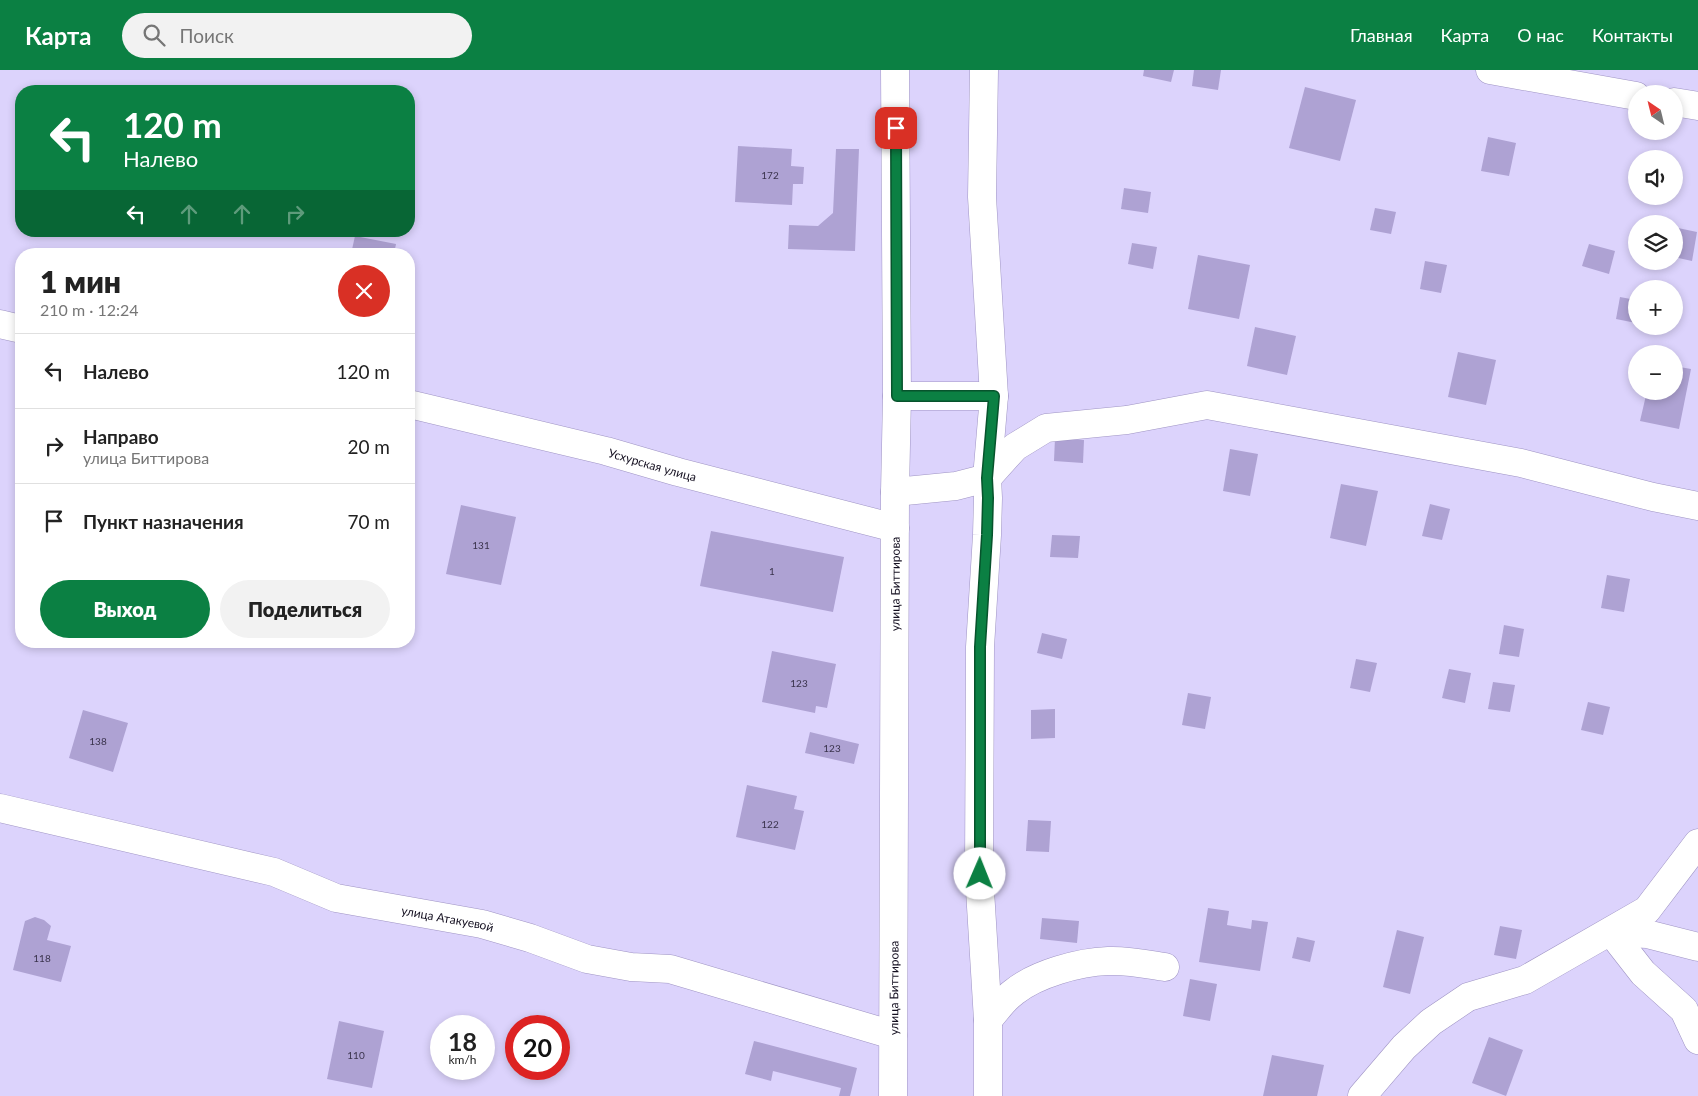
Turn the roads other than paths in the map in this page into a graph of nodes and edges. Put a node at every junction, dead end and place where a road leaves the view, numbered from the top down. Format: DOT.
graph roads {
  1 [pos="895,70"];
  2 [pos="984,70"];
  3 [pos="1490,70"];
  4 [pos="1628,95"];
  5 [pos="1683,104"];
  6 [pos="1698,106"];
  7 [pos="0,324"];
  8 [pos="15,328"];
  9 [pos="897,396"];
  10 [pos="994,396"];
  11 [pos="415,405"];
  12 [pos="987,478"];
  13 [pos="895,492"];
  14 [pos="1698,506"];
  15 [pos="895,528"];
  16 [pos="0,808"];
  17 [pos="1698,844"];
  18 [pos="1611,932"];
  19 [pos="1698,947"];
  20 [pos="1165,967"];
  21 [pos="988,1020"];
  22 [pos="893,1035"];
  23 [pos="1698,1040"];
  24 [pos="893,1096"];
  25 [pos="988,1096"];
  26 [pos="1362,1096"];
  1 -- 9 [label="street, улица Биттирова"];
  2 -- 10 [label="street"];
  3 -- 4 [label="street"];
  5 -- 6 [label="street"];
  7 -- 8 [label="street"];
  9 -- 10 [label="street"];
  9 -- 13 [label="street, улица Биттирова"];
  10 -- 12 [label="street"];
  11 -- 15 [label="street, Усхурская улица"];
  12 -- 13 [label="street"];
  12 -- 14 [label="street"];
  12 -- 21 [label="street"];
  13 -- 15 [label="street, улица Биттирова"];
  15 -- 22 [label="street, улица Биттирова"];
  16 -- 22 [label="street, улица Атакуевой"];
  17 -- 18 [label="street"];
  18 -- 19 [label="street"];
  18 -- 23 [label="street"];
  18 -- 26 [label="street"];
  20 -- 21 [label="street"];
  21 -- 25 [label="street"];
  22 -- 24 [label="street, улица Биттирова"];
}
